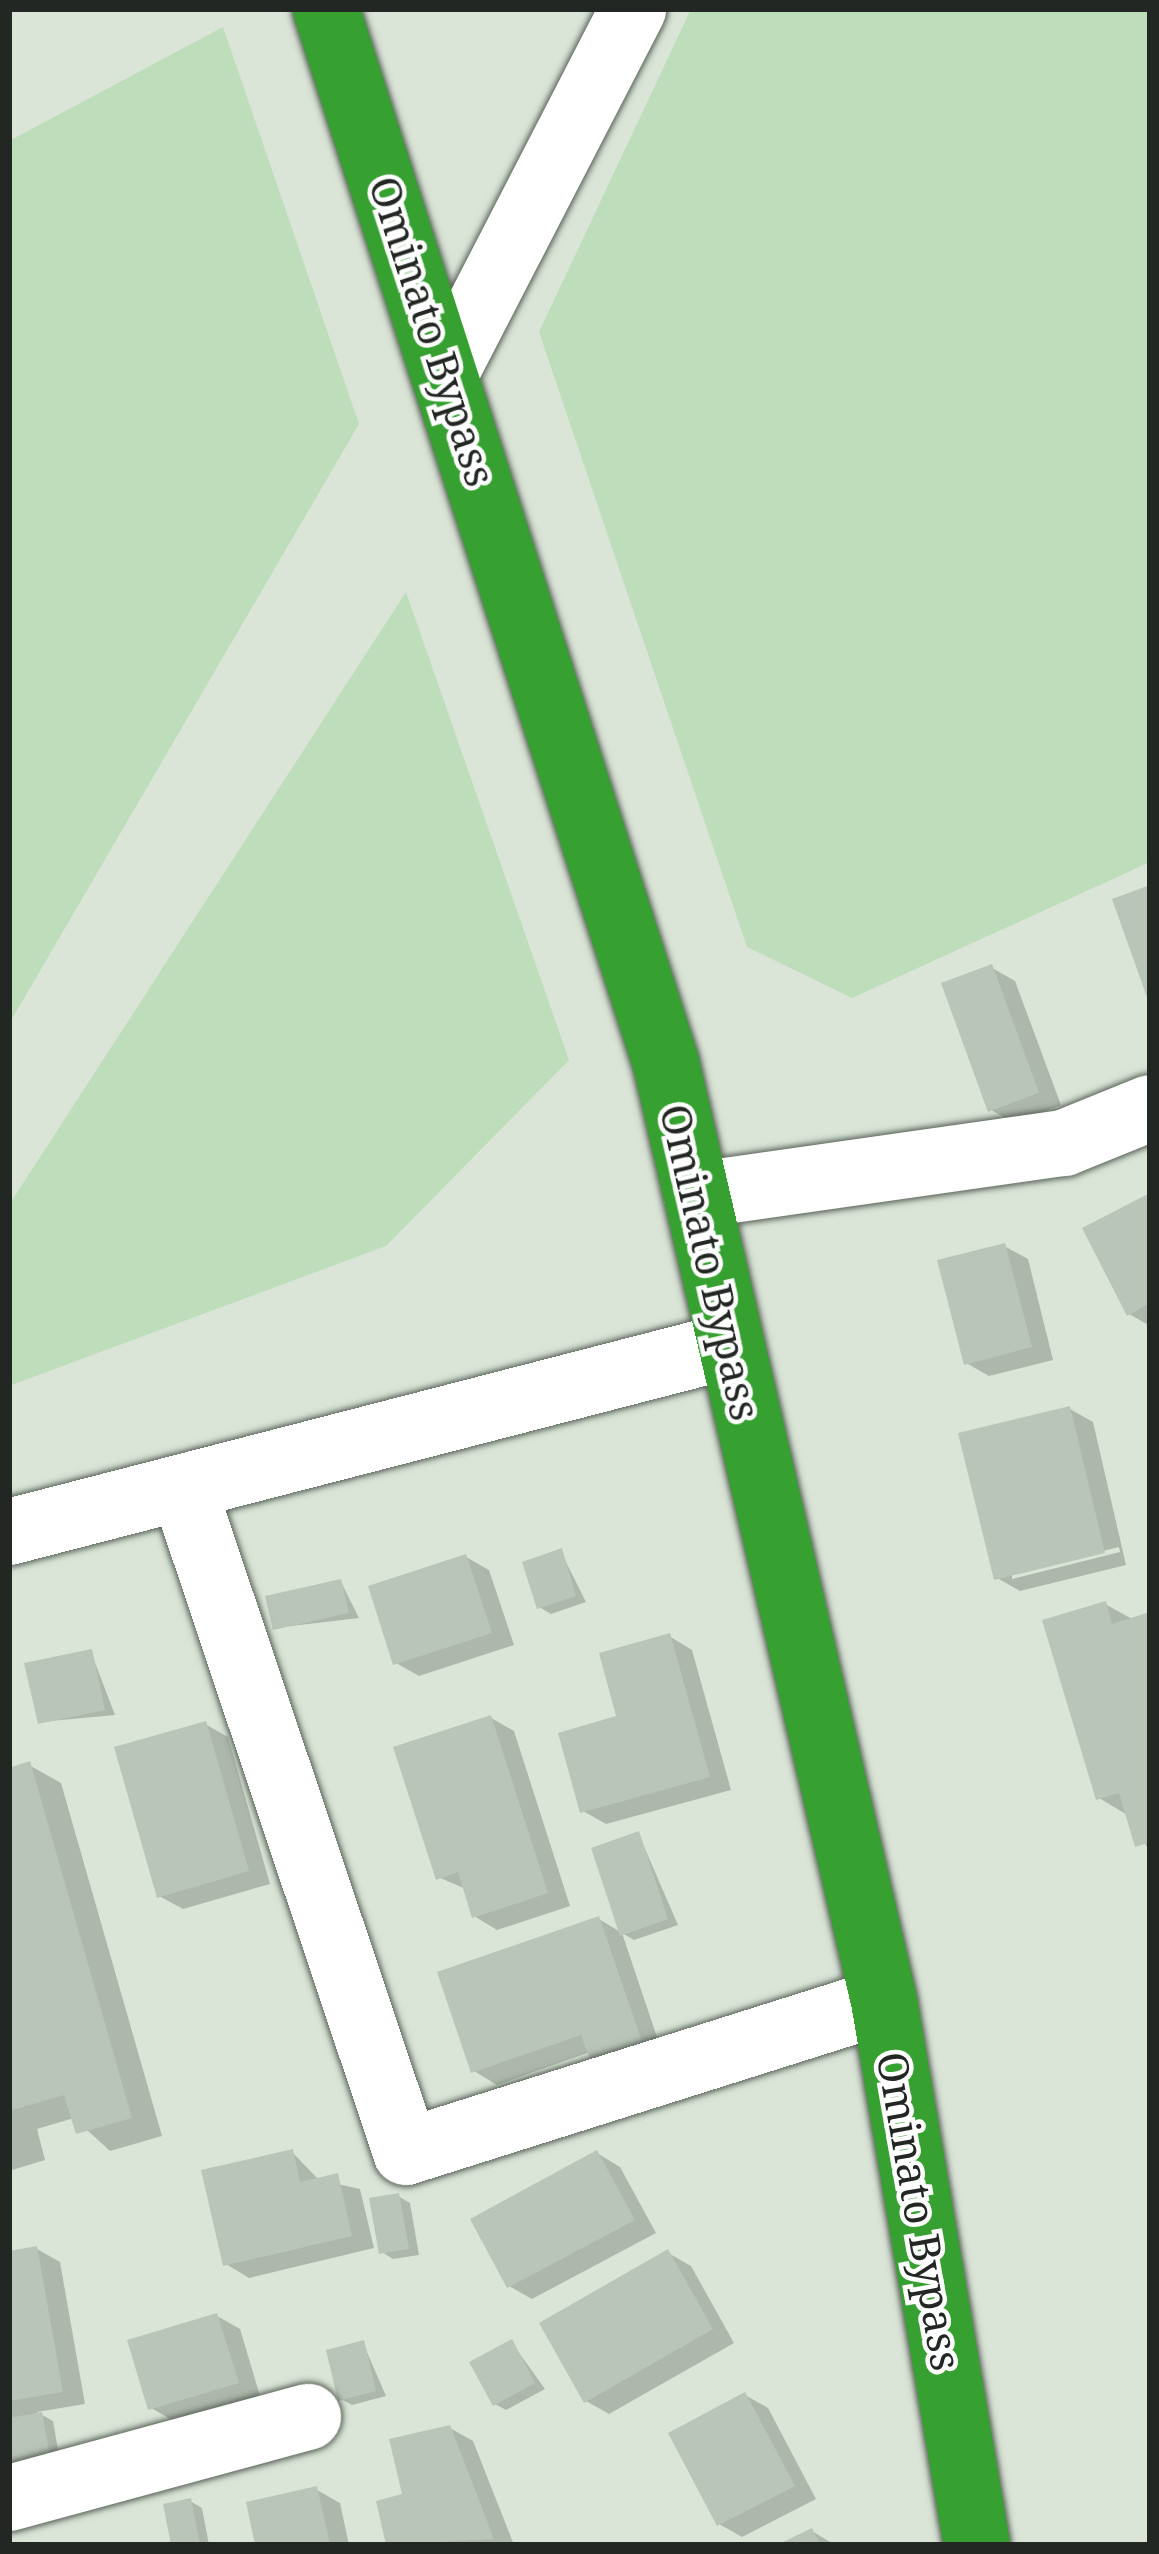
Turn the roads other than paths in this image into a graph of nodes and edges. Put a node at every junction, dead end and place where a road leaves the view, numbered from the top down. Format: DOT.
graph roads {
  1 [pos="326,9"];
  2 [pos="633,9"];
  3 [pos="447,370"];
  4 [pos="1150,1108"];
  5 [pos="697,1195"];
  6 [pos="728,1346"];
  7 [pos="184,1490"];
  8 [pos="9,1532"];
  9 [pos="884,2002"];
  10 [pos="308,2417"];
  11 [pos="9,2498"];
  12 [pos="977,2545"];
  1 -- 3 [label="highway, Ominato Bypass"];
  2 -- 3 [label="street"];
  3 -- 5 [label="highway, Ominato Bypass"];
  4 -- 5 [label="street"];
  5 -- 6 [label="highway, Ominato Bypass"];
  6 -- 7 [label="street"];
  6 -- 9 [label="highway, Ominato Bypass"];
  7 -- 8 [label="street"];
  7 -- 9 [label="street"];
  9 -- 12 [label="highway, Ominato Bypass"];
  10 -- 11 [label="street"];
}
